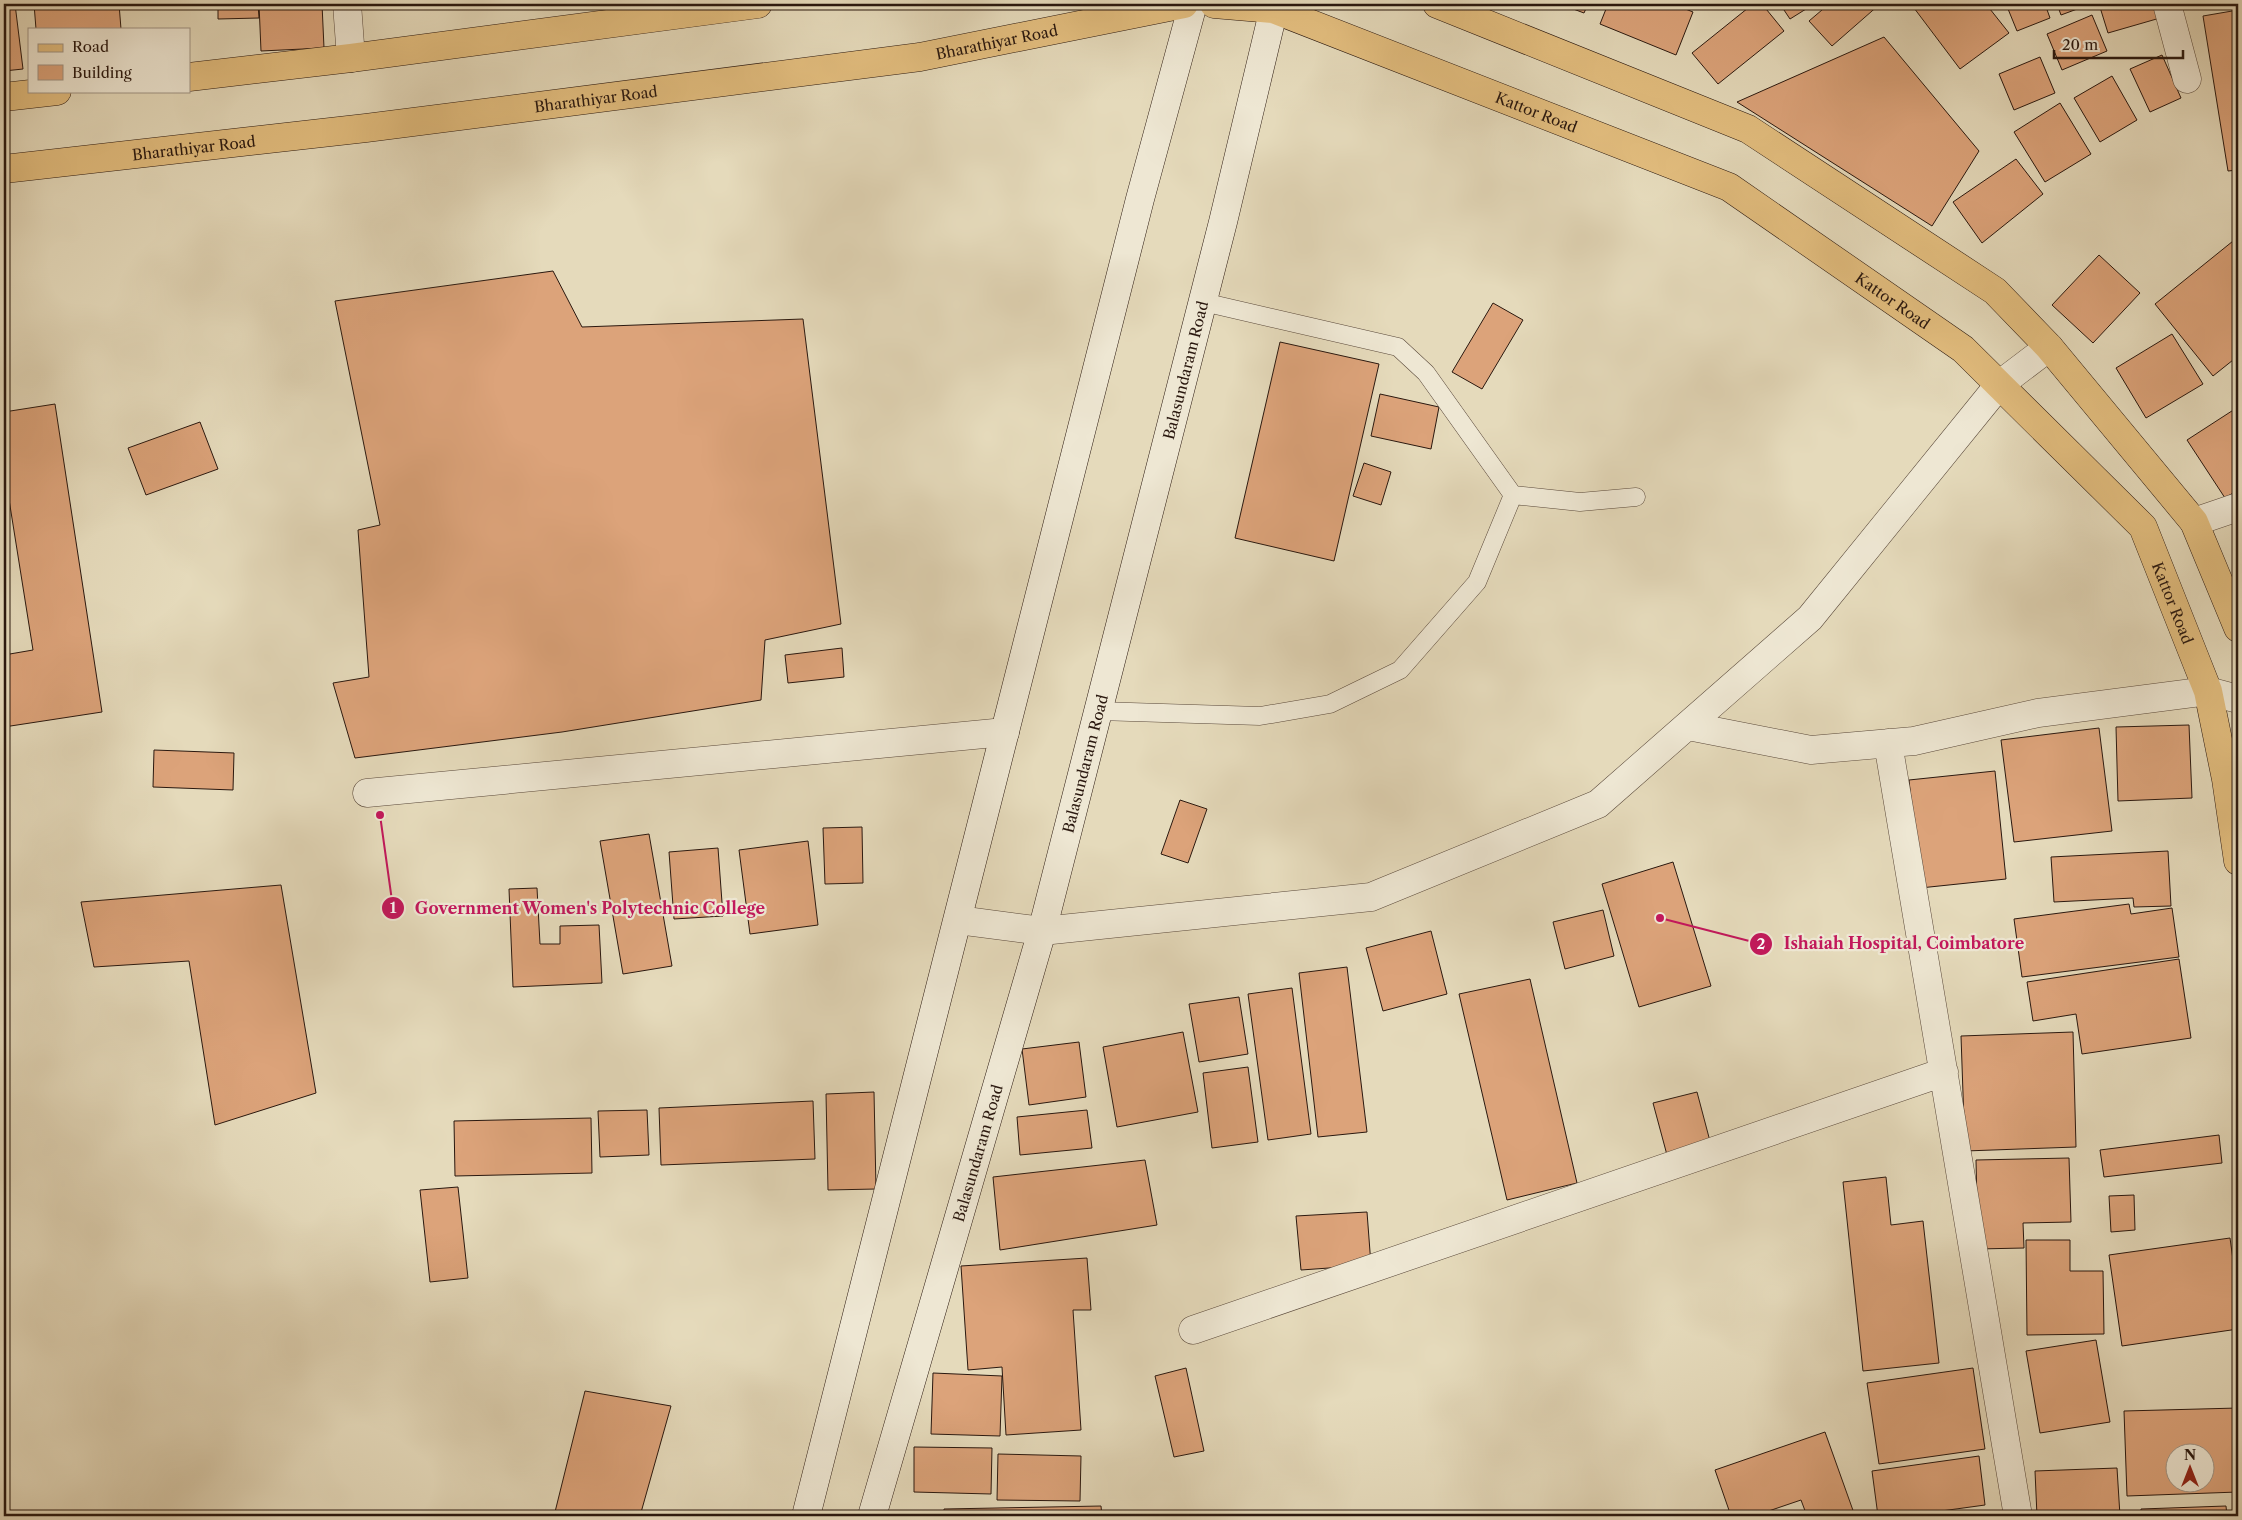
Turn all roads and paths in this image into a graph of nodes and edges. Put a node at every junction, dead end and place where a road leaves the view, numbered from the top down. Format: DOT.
graph roads {
  1 [pos="347,4"];
  2 [pos="758,4"];
  3 [pos="1184,4"];
  4 [pos="1193,4"];
  5 [pos="1214,4"];
  6 [pos="1437,4"];
  7 [pos="2167,4"];
  8 [pos="1274,6"];
  9 [pos="351,58"];
  10 [pos="190,77"];
  11 [pos="2187,79"];
  12 [pos="49,92"];
  13 [pos="4,97"];
  14 [pos="4,169"];
  15 [pos="1202,302"];
  16 [pos="2049,347"];
  17 [pos="1999,385"];
  18 [pos="1513,495"];
  19 [pos="1636,498"];
  20 [pos="2238,507"];
  21 [pos="2194,522"];
  22 [pos="2238,628"];
  23 [pos="2208,691"];
  24 [pos="2238,699"];
  25 [pos="1098,711"];
  26 [pos="1688,726"];
  27 [pos="1005,732"];
  28 [pos="1888,743"];
  29 [pos="367,794"];
  30 [pos="2238,861"];
  31 [pos="958,920"];
  32 [pos="1042,931"];
  33 [pos="1944,1072"];
  34 [pos="1193,1330"];
  35 [pos="806,1516"];
  36 [pos="872,1516"];
  37 [pos="2018,1516"];
  1 -- 9 [label="street"];
  2 -- 9 [label="main road"];
  3 -- 14 [label="main road, Bharathiyar Road"];
  4 -- 27 [label="street"];
  5 -- 8 [label="main road"];
  6 -- 16 [label="main road"];
  7 -- 11 [label="street"];
  8 -- 15 [label="street, Balasundaram Road"];
  8 -- 17 [label="main road, Kattor Road"];
  9 -- 10 [label="main road"];
  12 -- 13 [label="main road"];
  15 -- 18 [label="lane"];
  15 -- 25 [label="street, Balasundaram Road"];
  16 -- 17 [label="street"];
  16 -- 21 [label="main road"];
  17 -- 23 [label="main road, Kattor Road"];
  17 -- 26 [label="street"];
  18 -- 19 [label="lane"];
  18 -- 25 [label="lane"];
  20 -- 21 [label="street"];
  21 -- 22 [label="main road"];
  23 -- 24 [label="street"];
  23 -- 28 [label="street"];
  23 -- 30 [label="main road, Kattor Road"];
  25 -- 32 [label="street, Balasundaram Road"];
  26 -- 28 [label="street"];
  26 -- 32 [label="street"];
  27 -- 29 [label="street"];
  27 -- 31 [label="street"];
  28 -- 33 [label="street"];
  31 -- 32 [label="street"];
  31 -- 35 [label="street"];
  32 -- 36 [label="street, Balasundaram Road"];
  33 -- 34 [label="street"];
  33 -- 37 [label="street"];
}
